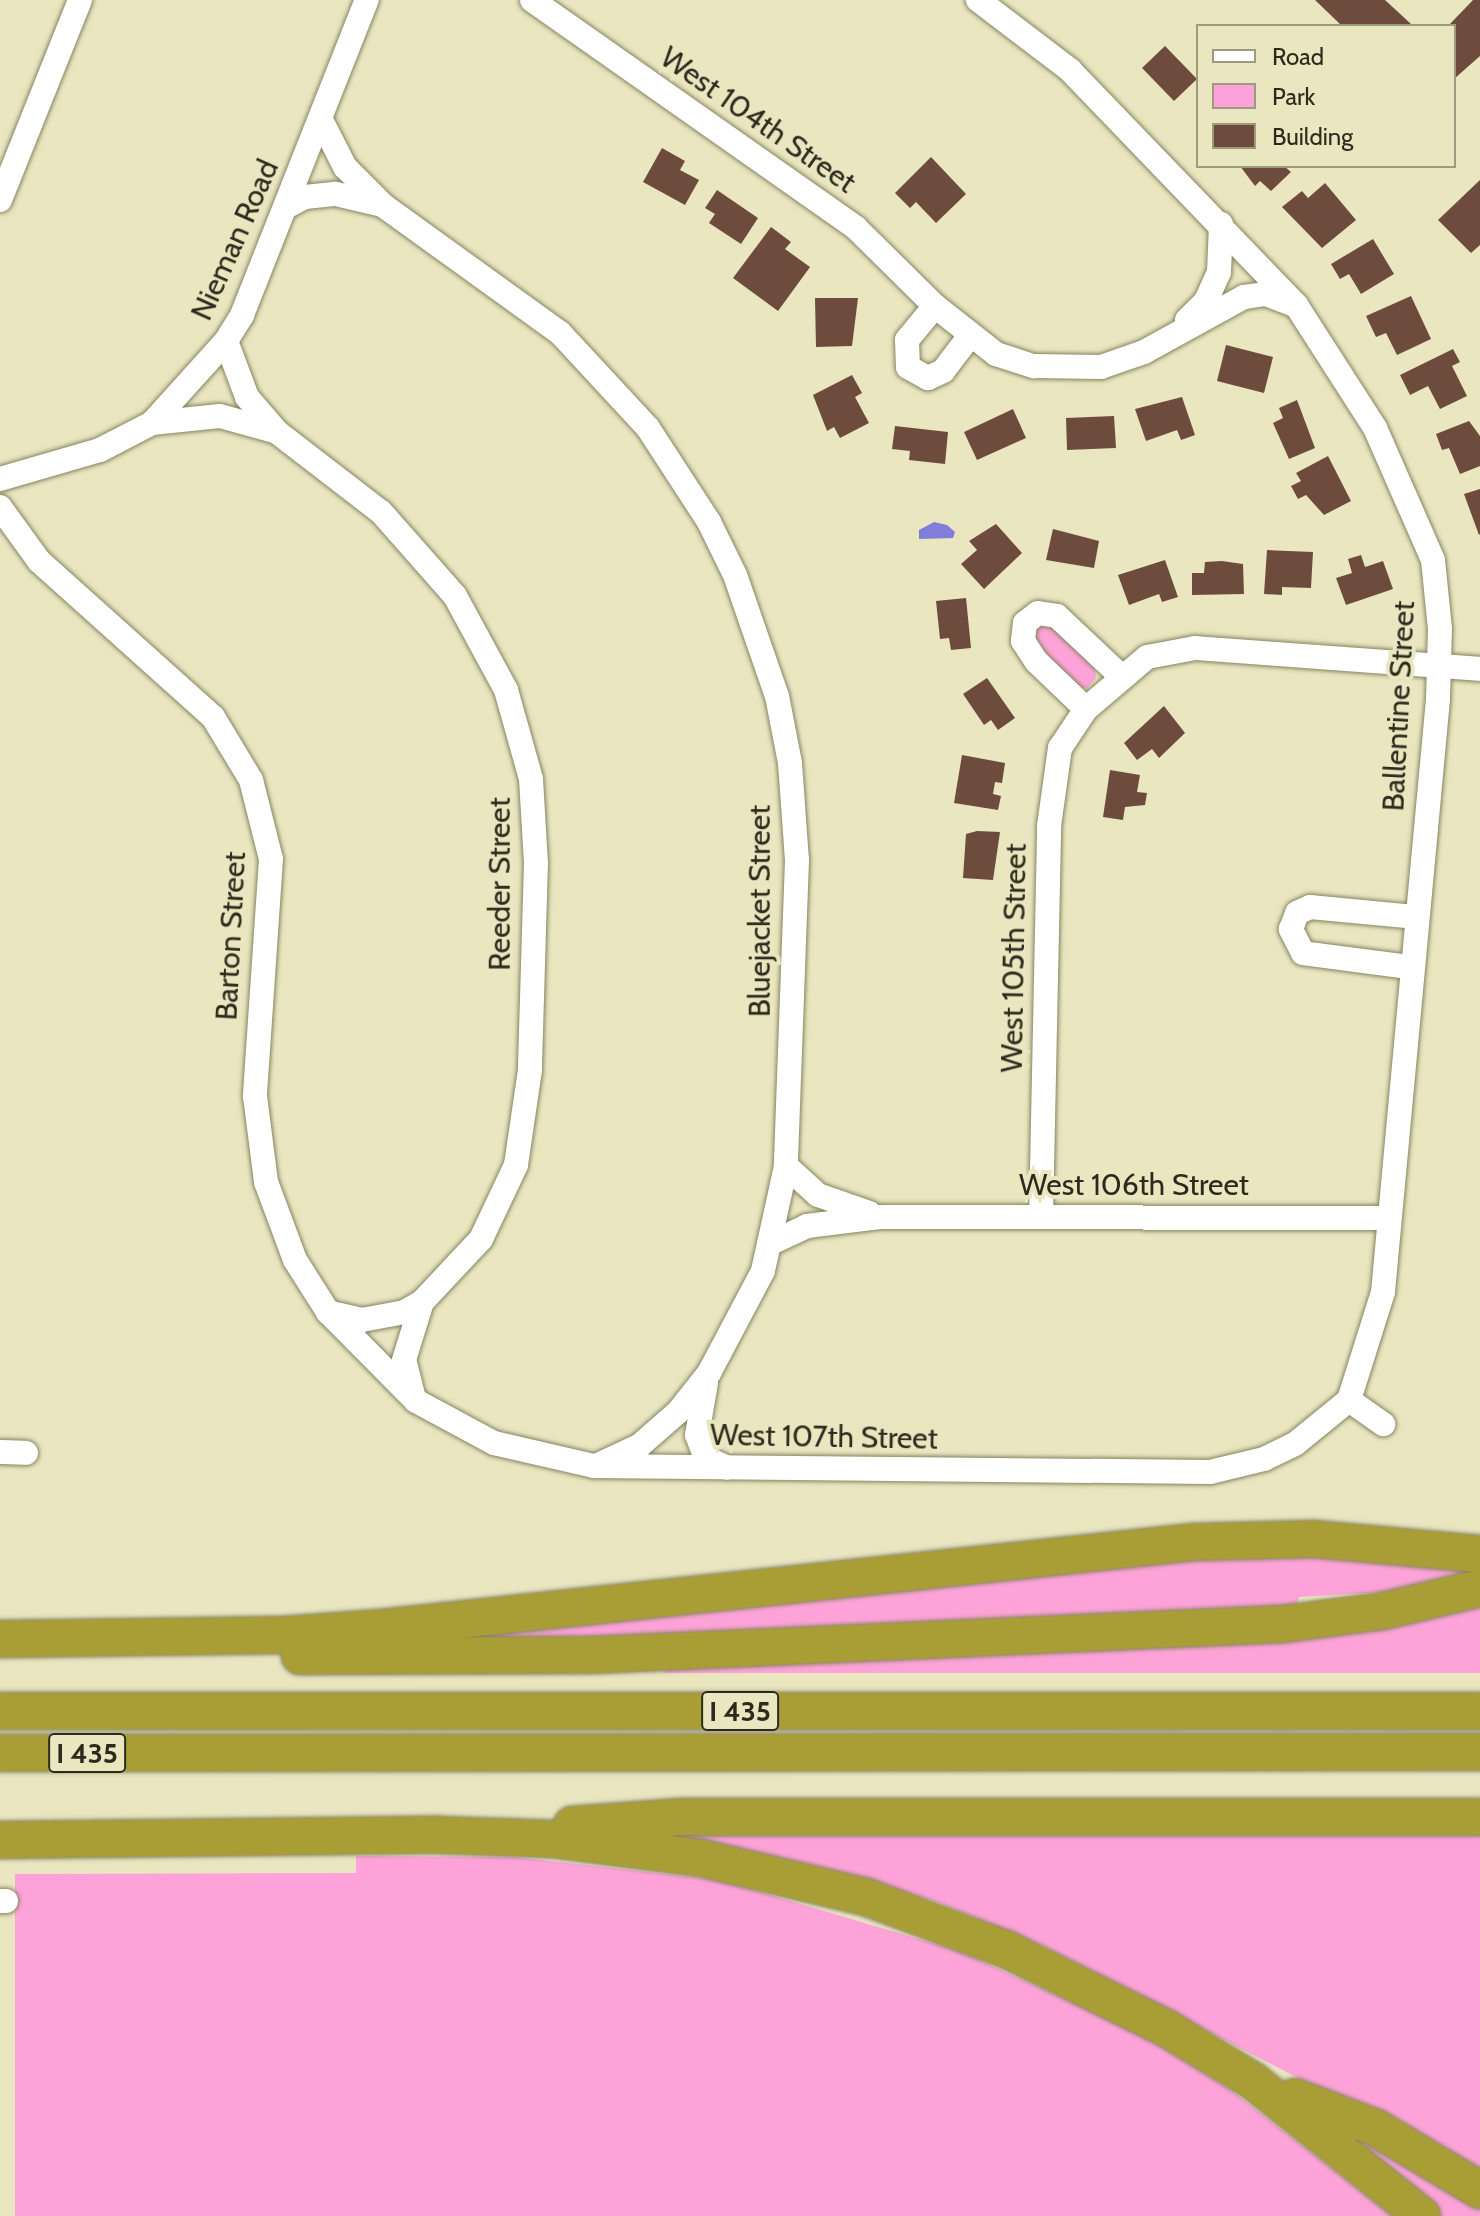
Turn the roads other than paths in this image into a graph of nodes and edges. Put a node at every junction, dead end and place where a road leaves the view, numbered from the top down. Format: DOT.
graph roads {
  1 [pos="80,0"];
  2 [pos="367,0"];
  3 [pos="532,0"];
  4 [pos="978,0"];
  5 [pos="321,120"];
  6 [pos="0,200"];
  7 [pos="384,206"];
  8 [pos="286,207"];
  9 [pos="1221,224"];
  10 [pos="1296,305"];
  11 [pos="935,306"];
  12 [pos="1179,328"];
  13 [pos="969,337"];
  14 [pos="226,341"];
  15 [pos="152,423"];
  16 [pos="277,432"];
  17 [pos="0,479"];
  18 [pos="0,507"];
  19 [pos="1439,666"];
  20 [pos="1480,669"];
  21 [pos="1122,677"];
  22 [pos="1086,709"];
  23 [pos="1415,917"];
  24 [pos="1409,967"];
  25 [pos="786,1166"];
  26 [pos="879,1217"];
  27 [pos="1041,1217"];
  28 [pos="1389,1218"];
  29 [pos="769,1244"];
  30 [pos="422,1302"];
  31 [pos="328,1312"];
  32 [pos="709,1373"];
  33 [pos="1349,1400"];
  34 [pos="416,1401"];
  35 [pos="1383,1424"];
  36 [pos="0,1452"];
  37 [pos="26,1453"];
  38 [pos="594,1466"];
  39 [pos="727,1468"];
  40 [pos="1480,1554"];
  41 [pos="1480,1588"];
  42 [pos="0,1639"];
  43 [pos="64,1639"];
  44 [pos="0,1711"];
  45 [pos="1480,1711"];
  46 [pos="1480,1752"];
  47 [pos="0,1753"];
  48 [pos="1480,1817"];
  49 [pos="438,1835"];
  50 [pos="0,1840"];
  51 [pos="1253,2081"];
  52 [pos="1480,2190"];
  53 [pos="1422,2216"];
  1 -- 6 [label="street"];
  2 -- 5 [label="street, Nieman Road"];
  3 -- 11 [label="street, West 104th Street"];
  4 -- 9 [label="street, Ballentine Street"];
  5 -- 7 [label="street, Bluejacket Street"];
  5 -- 8 [label="street, Nieman Road"];
  7 -- 8 [label="street, Bluejacket Street"];
  7 -- 25 [label="street, Bluejacket Street"];
  8 -- 14 [label="street, Nieman Road"];
  9 -- 10 [label="street, Ballentine Street"];
  9 -- 12 [label="street"];
  10 -- 12 [label="street, West 104th Street"];
  10 -- 19 [label="street, Ballentine Street"];
  11 -- 13 [label="street, West 104th Street"];
  11 -- 13 [label="street"];
  12 -- 13 [label="street, West 104th Street"];
  14 -- 15 [label="street, Nieman Road"];
  14 -- 16 [label="street, Reeder Street"];
  15 -- 16 [label="street, Reeder Street"];
  15 -- 17 [label="street, Nieman Road"];
  16 -- 30 [label="street, Reeder Street"];
  18 -- 31 [label="street, Barton Street"];
  19 -- 20 [label="street, West 105th Street"];
  19 -- 21 [label="street, West 105th Street"];
  19 -- 23 [label="street, Ballentine Street"];
  21 -- 22 [label="street, West 105th Street"];
  21 -- 22 [label="street"];
  22 -- 27 [label="street, West 105th Street"];
  23 -- 24 [label="street, Ballentine Street"];
  23 -- 24 [label="street"];
  24 -- 28 [label="street, Ballentine Street"];
  25 -- 26 [label="street, West 106th Street"];
  25 -- 29 [label="street, Bluejacket Street"];
  26 -- 27 [label="street, West 106th Street"];
  26 -- 29 [label="street, West 106th Street"];
  27 -- 28 [label="street, West 106th Street"];
  28 -- 33 [label="street, Ballentine Street"];
  29 -- 32 [label="street, Bluejacket Street"];
  30 -- 31 [label="street, Reeder Street"];
  30 -- 34 [label="street, Reeder Street"];
  31 -- 34 [label="street, West 107th Street"];
  32 -- 38 [label="street, Bluejacket Street"];
  32 -- 39 [label="street, Bluejacket Street"];
  33 -- 35 [label="street"];
  33 -- 39 [label="street, West 107th Street"];
  34 -- 38 [label="street, West 107th Street"];
  36 -- 37 [label="street"];
  38 -- 39 [label="street, West 107th Street"];
  40 -- 43 [label="highway"];
  41 -- 43 [label="highway"];
  42 -- 43 [label="highway"];
  44 -- 45 [label="highway, I 435"];
  46 -- 47 [label="highway, I 435"];
  48 -- 49 [label="highway"];
  49 -- 50 [label="highway"];
  49 -- 51 [label="highway"];
  51 -- 52 [label="highway"];
  51 -- 53 [label="highway"];
}
